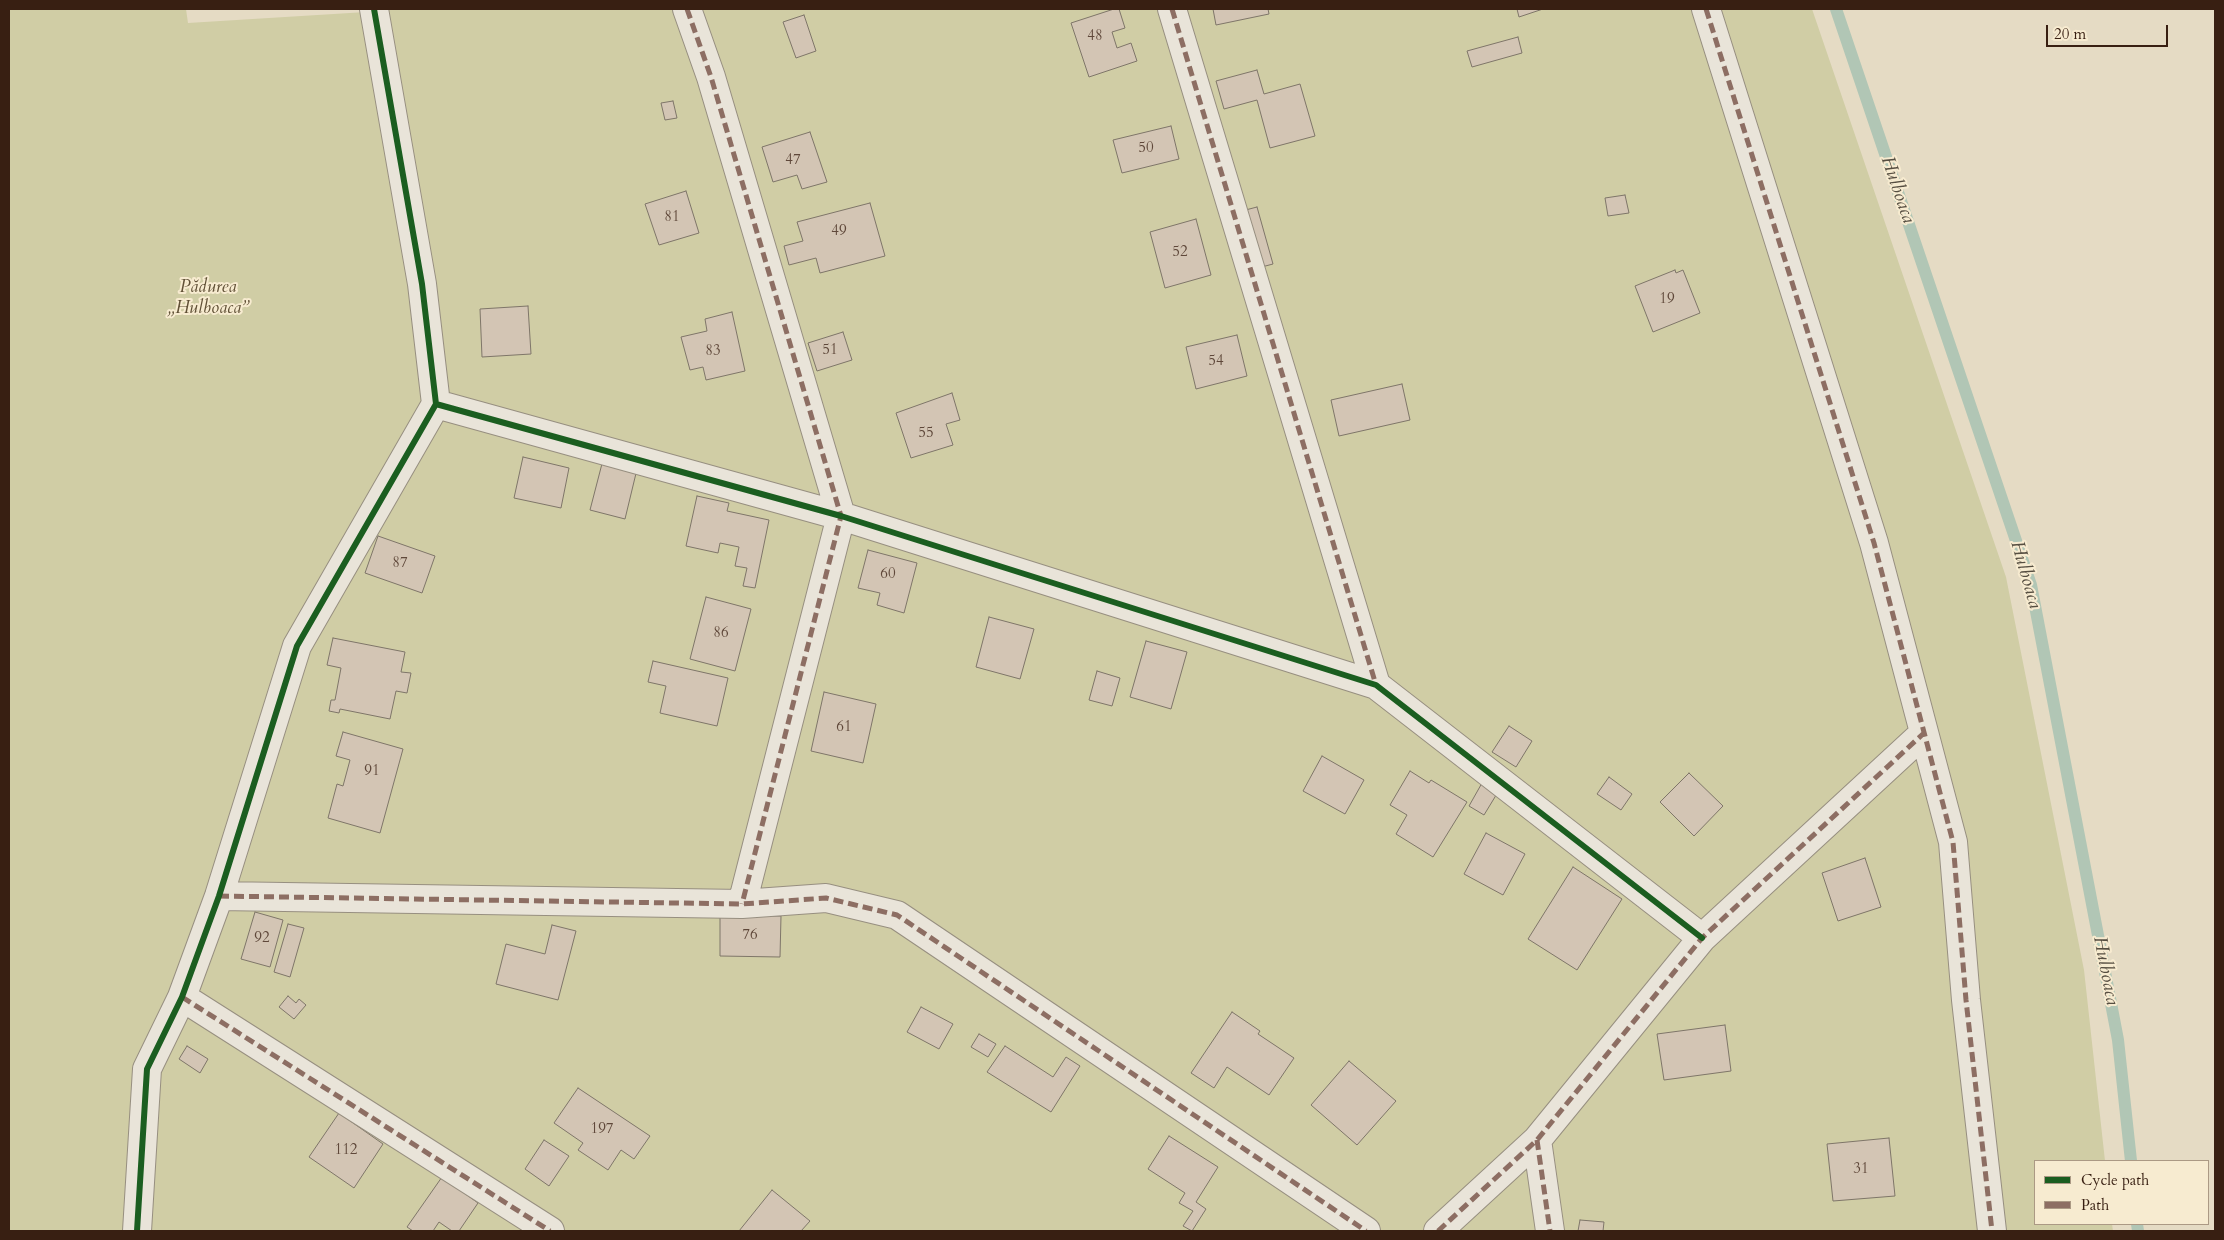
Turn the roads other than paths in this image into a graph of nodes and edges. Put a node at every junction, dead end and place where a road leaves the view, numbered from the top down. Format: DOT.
graph roads {
  1 [pos="374,9"];
  2 [pos="687,9"];
  3 [pos="1172,9"];
  4 [pos="1706,9"];
  5 [pos="436,404"];
  6 [pos="841,516"];
  7 [pos="1376,686"];
  8 [pos="1924,733"];
  9 [pos="219,896"];
  10 [pos="742,904"];
  11 [pos="1702,938"];
  12 [pos="182,997"];
  13 [pos="1537,1140"];
  14 [pos="137,1231"];
  15 [pos="550,1231"];
  16 [pos="1366,1231"];
  17 [pos="1438,1231"];
  18 [pos="1550,1231"];
  19 [pos="1992,1231"];
  1 -- 5 [label="street"];
  2 -- 6 [label="street"];
  3 -- 7 [label="street"];
  4 -- 8 [label="street"];
  5 -- 6 [label="street"];
  5 -- 9 [label="street"];
  6 -- 7 [label="street"];
  6 -- 10 [label="street"];
  7 -- 11 [label="street"];
  8 -- 11 [label="street"];
  8 -- 19 [label="street"];
  9 -- 10 [label="street"];
  9 -- 12 [label="street"];
  10 -- 16 [label="street"];
  11 -- 13 [label="street"];
  12 -- 14 [label="street"];
  12 -- 15 [label="street"];
  13 -- 17 [label="street"];
  13 -- 18 [label="street"];
}
